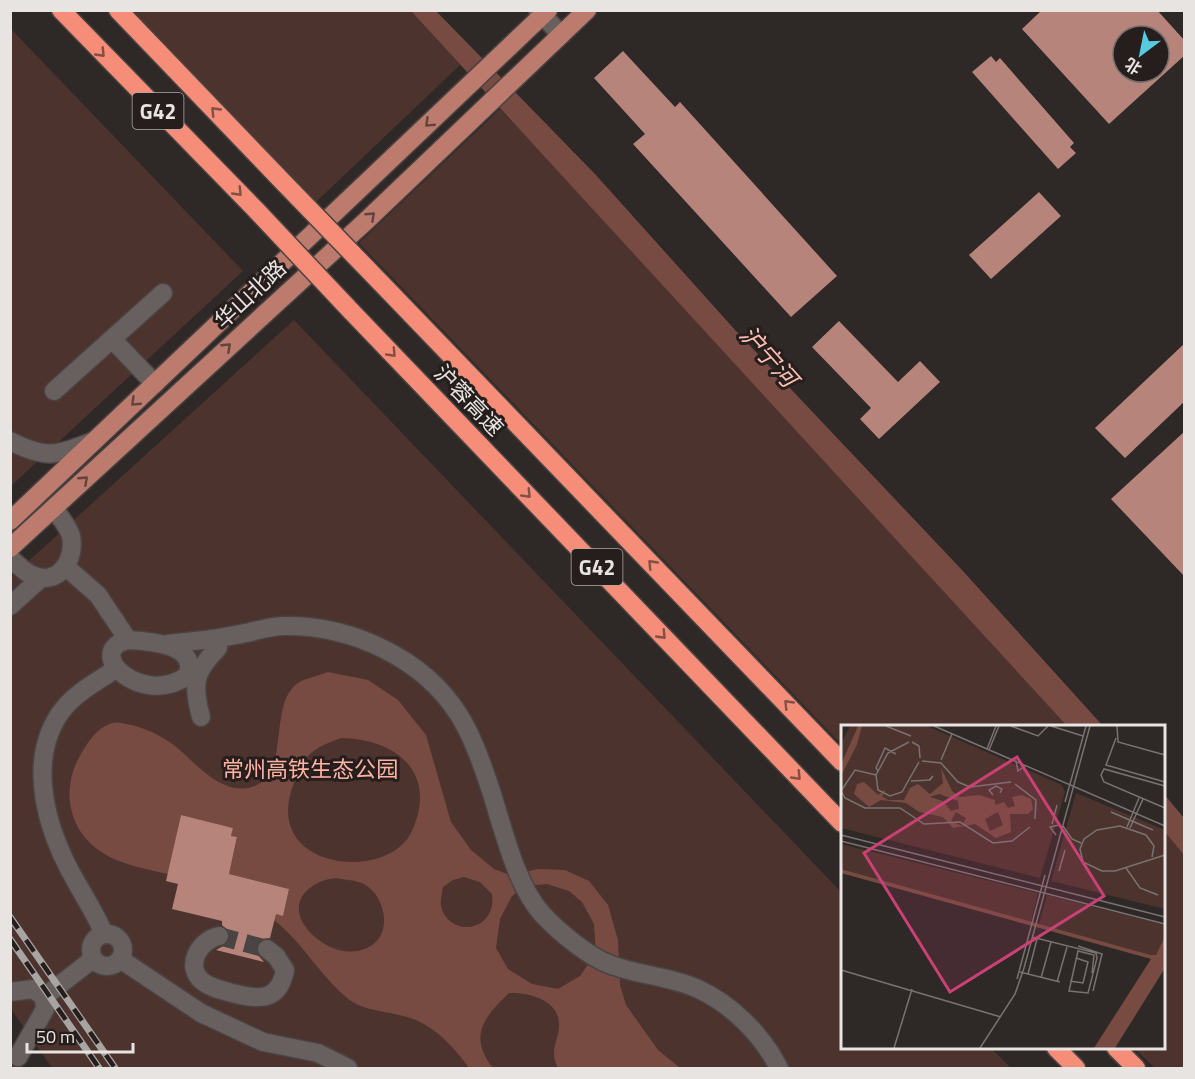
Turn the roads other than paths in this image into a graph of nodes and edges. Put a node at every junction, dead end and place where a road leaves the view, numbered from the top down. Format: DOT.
graph roads {
  1 [pos="61,10"];
  2 [pos="118,10"];
  3 [pos="586,10"];
  4 [pos="543,12"];
  5 [pos="561,35"];
  6 [pos="163,293"];
  7 [pos="112,339"];
  8 [pos="155,384"];
  9 [pos="54,391"];
  10 [pos="10,441"];
  11 [pos="94,441"];
  12 [pos="54,509"];
  13 [pos="10,521"];
  14 [pos="10,548"];
  15 [pos="10,558"];
  16 [pos="66,567"];
  17 [pos="41,578"];
  18 [pos="10,606"];
  19 [pos="237,635"];
  20 [pos="128,640"];
  21 [pos="168,644"];
  22 [pos="116,669"];
  23 [pos="191,670"];
  24 [pos="166,686"];
  25 [pos="841,760"];
  26 [pos="841,821"];
  27 [pos="104,934"];
  28 [pos="219,936"];
  29 [pos="267,950"];
  30 [pos="93,959"];
  31 [pos="120,959"];
  32 [pos="216,989"];
  33 [pos="10,992"];
  34 [pos="44,997"];
  35 [pos="201,1013"];
  36 [pos="1058,1049"];
  37 [pos="1118,1049"];
  38 [pos="18,1057"];
  39 [pos="348,1068"];
  40 [pos="780,1068"];
  41 [pos="1076,1068"];
  42 [pos="1136,1068"];
  1 -- 26 [label="highway, 沪蓉高速 / G42, one-way, bridge"];
  25 -- 2 [label="highway, 沪蓉高速 / G42, one-way, bridge"];
  3 -- 5 [label="main road, 华山北路"];
  4 -- 5 [label="lane"];
  4 -- 8 [label="main road, 华山北路, one-way"];
  12 -- 5 [label="main road, 华山北路, one-way"];
  6 -- 7 [label="lane"];
  7 -- 8 [label="lane"];
  7 -- 9 [label="lane"];
  8 -- 11 [label="main road, 华山北路, one-way"];
  10 -- 11 [label="lane"];
  11 -- 13 [label="main road, 华山北路"];
  12 -- 14 [label="main road, 华山北路"];
  12 -- 16 [label="lane"];
  15 -- 17 [label="lane"];
  16 -- 17 [label="lane"];
  16 -- 20 [label="lane"];
  17 -- 18 [label="lane"];
  19 -- 21 [label="lane"];
  19 -- 23 [label="lane"];
  19 -- 40 [label="lane"];
  20 -- 21 [label="lane"];
  20 -- 22 [label="lane"];
  21 -- 23 [label="lane"];
  22 -- 24 [label="lane"];
  22 -- 27 [label="lane"];
  23 -- 24 [label="lane"];
  23 -- 24 [label="lane"];
  27 -- 30 [label="lane"];
  27 -- 31 [label="lane"];
  28 -- 32 [label="lane"];
  29 -- 32 [label="lane"];
  30 -- 31 [label="lane"];
  30 -- 34 [label="lane"];
  31 -- 35 [label="lane"];
  32 -- 35 [label="lane"];
  33 -- 34 [label="lane"];
  34 -- 38 [label="lane"];
  35 -- 39 [label="lane"];
  36 -- 41 [label="highway"];
  37 -- 42 [label="highway"];
}
